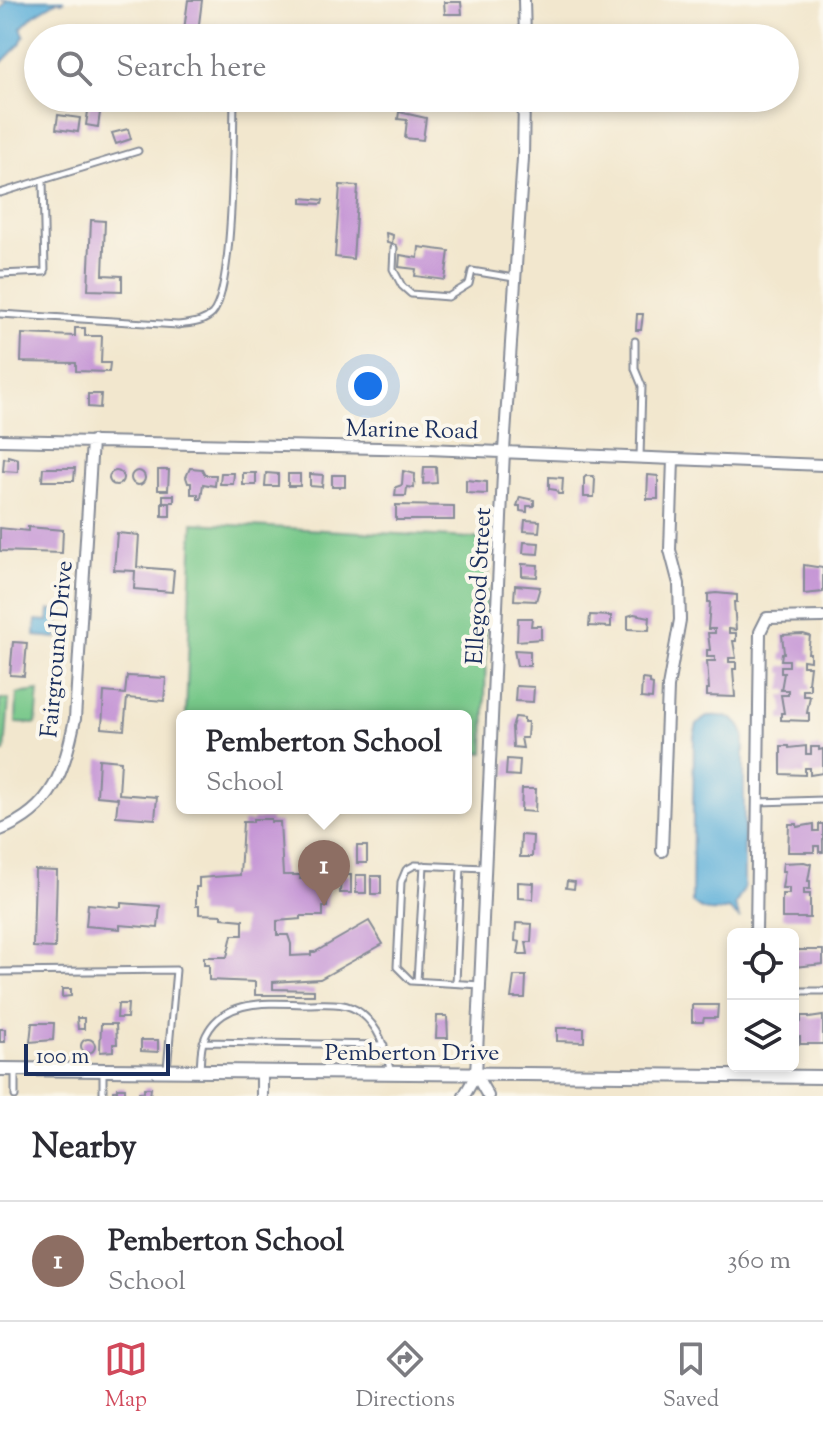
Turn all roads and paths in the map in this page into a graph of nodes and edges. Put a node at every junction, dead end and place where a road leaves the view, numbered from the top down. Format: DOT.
graph roads {
  1 [pos="524,0"];
  2 [pos="525,24"];
  3 [pos="234,112"];
  4 [pos="523,112"];
  5 [pos="138,151"];
  6 [pos="43,180"];
  7 [pos="0,193"];
  8 [pos="394,248"];
  9 [pos="0,274"];
  10 [pos="515,278"];
  11 [pos="0,314"];
  12 [pos="635,341"];
  13 [pos="0,440"];
  14 [pos="92,441"];
  15 [pos="504,451"];
  16 [pos="639,458"];
  17 [pos="673,459"];
  18 [pos="823,465"];
  19 [pos="823,617"];
  20 [pos="823,800"];
  21 [pos="758,802"];
  22 [pos="0,830"];
  23 [pos="662,851"];
  24 [pos="424,865"];
  25 [pos="461,867"];
  26 [pos="486,868"];
  27 [pos="756,928"];
  28 [pos="0,972"];
  29 [pos="417,981"];
  30 [pos="456,983"];
  31 [pos="481,985"];
  32 [pos="799,991"];
  33 [pos="823,991"];
  34 [pos="203,1042"];
  35 [pos="384,1045"];
  36 [pos="0,1069"];
  37 [pos="15,1069"];
  38 [pos="103,1070"];
  39 [pos="167,1070"];
  40 [pos="200,1071"];
  41 [pos="727,1071"];
  42 [pos="262,1072"];
  43 [pos="766,1072"];
  44 [pos="391,1074"];
  45 [pos="476,1075"];
  46 [pos="823,1077"];
  47 [pos="15,1096"];
  48 [pos="103,1096"];
  49 [pos="262,1096"];
  50 [pos="464,1096"];
  51 [pos="488,1096"];
  1 -- 2 [label="street"];
  3 -- 11 [label="lane"];
  4 -- 10 [label="street, Ellegood Street"];
  5 -- 6 [label="lane"];
  6 -- 7 [label="lane"];
  6 -- 9 [label="lane"];
  8 -- 10 [label="lane"];
  10 -- 15 [label="street, Ellegood Street"];
  12 -- 16 [label="lane"];
  13 -- 14 [label="street, Marine Road"];
  14 -- 15 [label="street, Marine Road"];
  14 -- 22 [label="street, Fairground Drive"];
  15 -- 16 [label="street, Marine Road"];
  15 -- 26 [label="street, Ellegood Street"];
  16 -- 17 [label="street, Marine Road"];
  17 -- 18 [label="street, Marine Road"];
  17 -- 23 [label="street"];
  19 -- 21 [label="street"];
  20 -- 21 [label="lane"];
  21 -- 27 [label="street"];
  24 -- 25 [label="lane"];
  24 -- 29 [label="lane"];
  24 -- 29 [label="lane"];
  25 -- 26 [label="lane"];
  25 -- 30 [label="lane"];
  26 -- 31 [label="street, Ellegood Street"];
  28 -- 39 [label="lane"];
  29 -- 30 [label="lane"];
  30 -- 31 [label="lane"];
  31 -- 45 [label="street, Ellegood Street"];
  32 -- 33 [label="lane"];
  34 -- 35 [label="lane"];
  34 -- 35 [label="lane"];
  34 -- 40 [label="lane"];
  35 -- 44 [label="lane"];
  36 -- 37 [label="street, Pemberton Drive"];
  37 -- 38 [label="street, Pemberton Drive"];
  37 -- 47 [label="lane"];
  38 -- 39 [label="street, Pemberton Drive"];
  38 -- 48 [label="lane"];
  39 -- 40 [label="street, Pemberton Drive"];
  40 -- 42 [label="street, Pemberton Drive"];
  41 -- 45 [label="street, Pemberton Drive"];
  42 -- 44 [label="street, Pemberton Drive"];
  42 -- 49 [label="street"];
  43 -- 46 [label="street, Pemberton Drive"];
  44 -- 45 [label="street, Pemberton Drive"];
  45 -- 50 [label="street"];
  45 -- 51 [label="street"];
}
